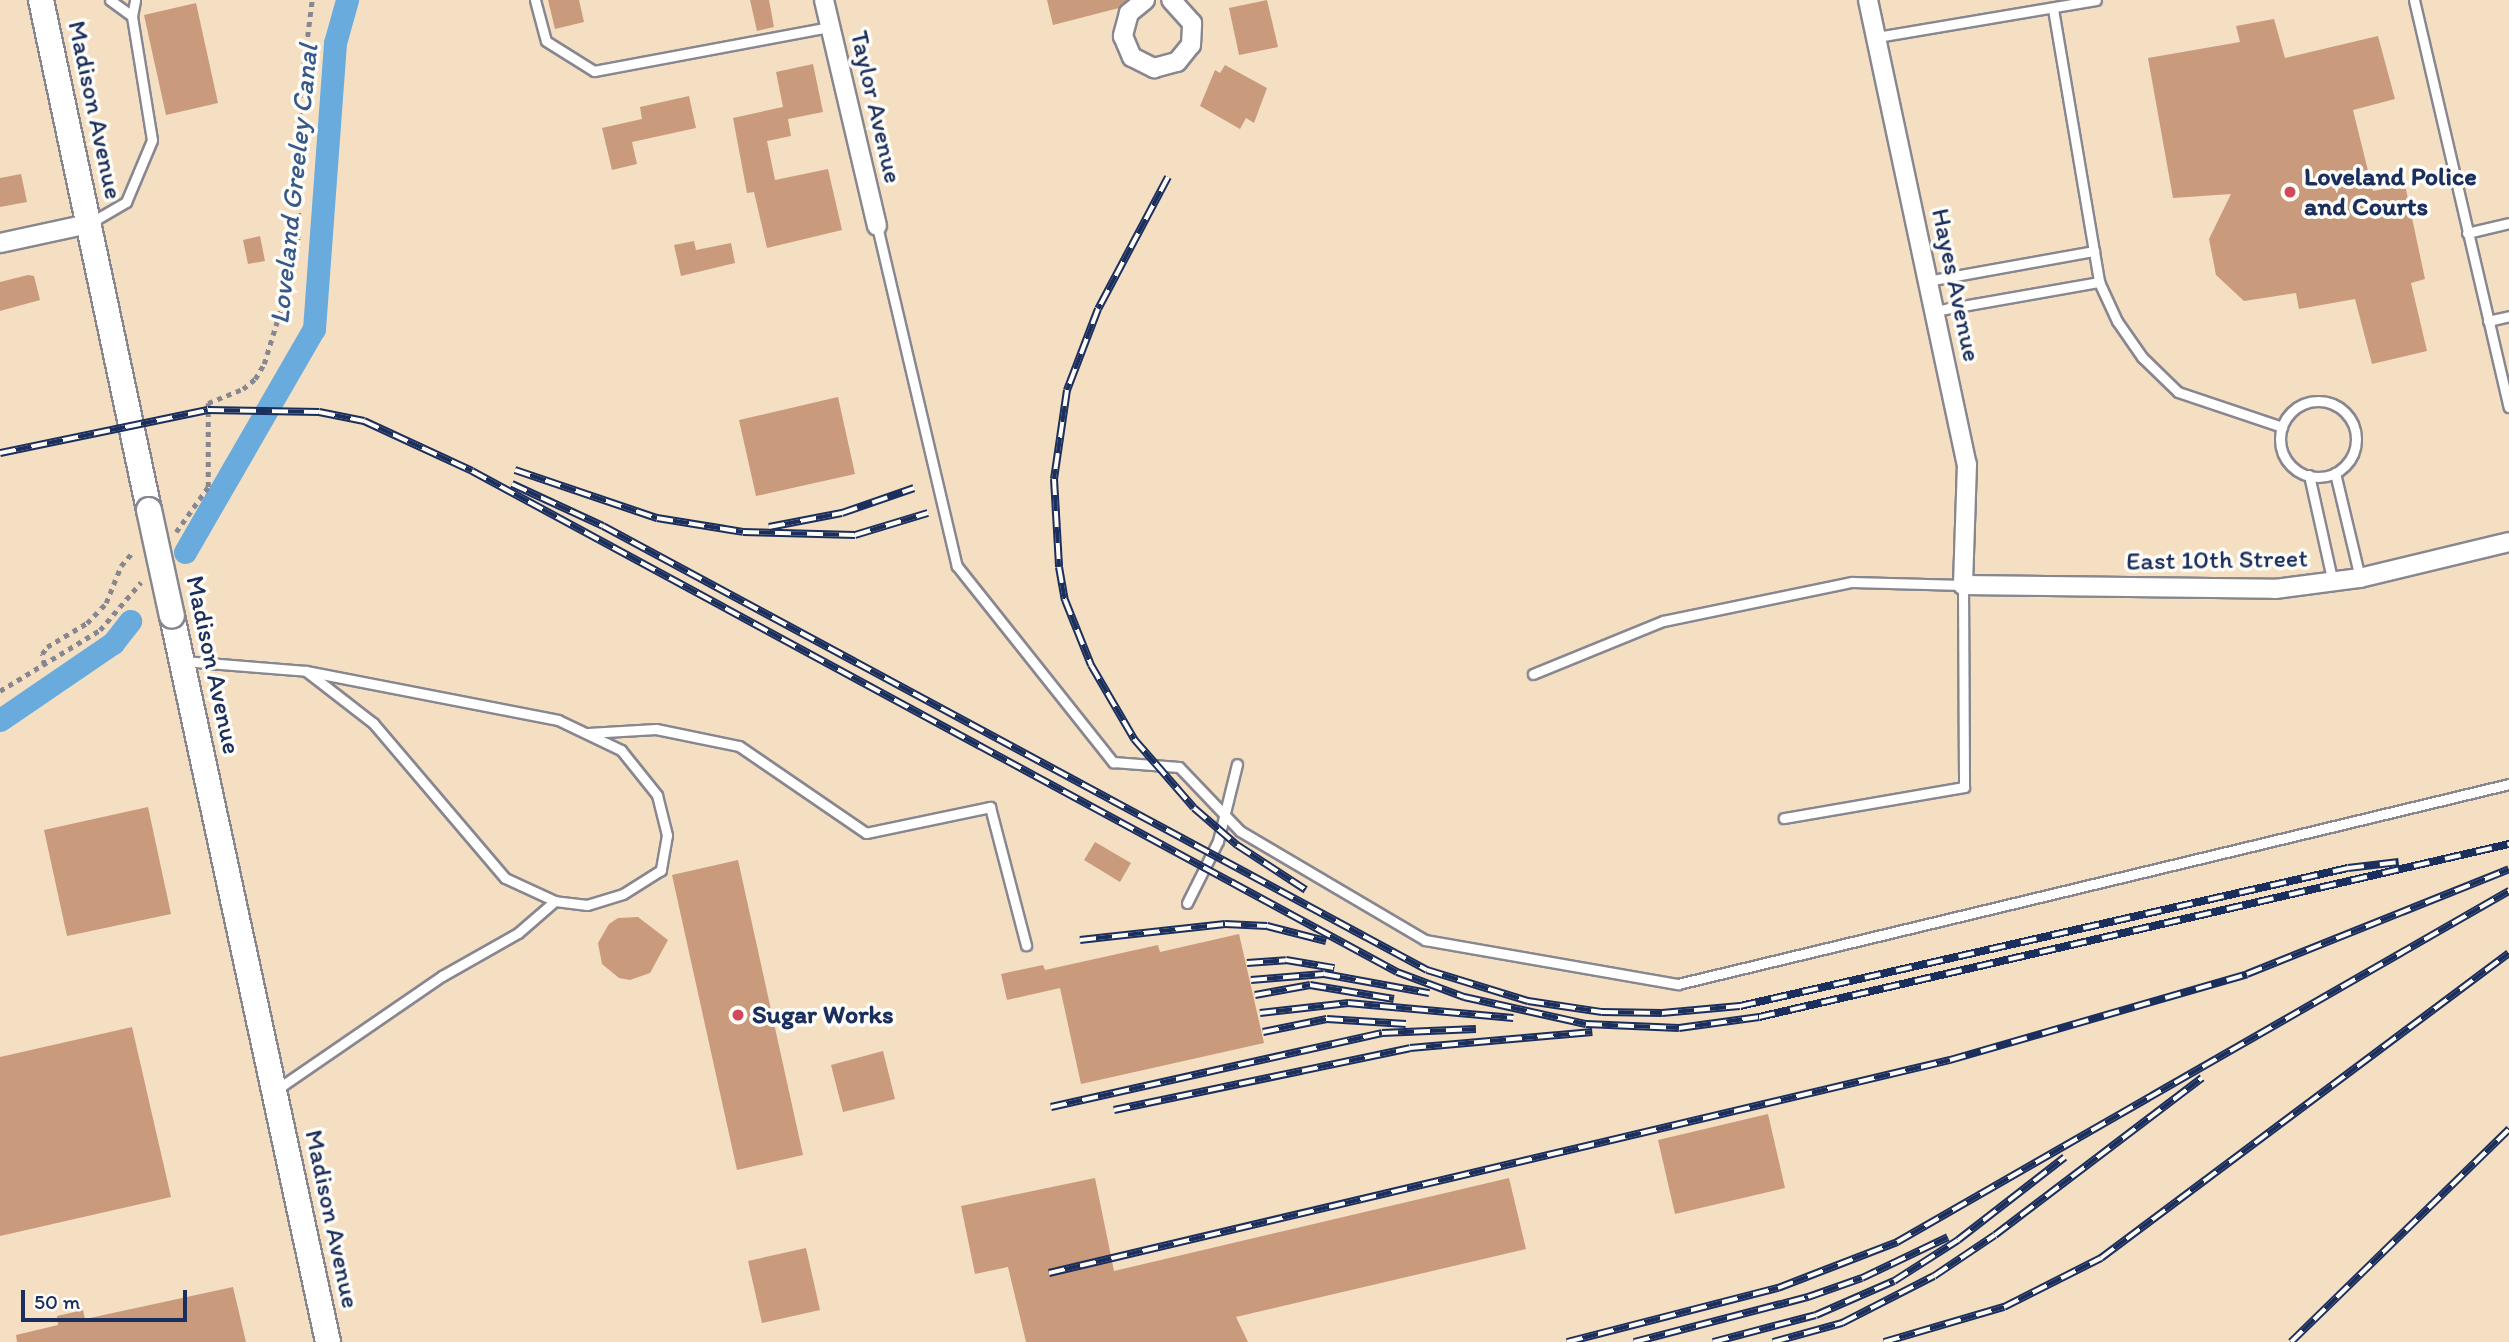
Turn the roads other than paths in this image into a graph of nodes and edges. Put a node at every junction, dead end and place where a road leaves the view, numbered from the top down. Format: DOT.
graph roads {
  1 [pos="41,0"];
  2 [pos="110,0"];
  3 [pos="135,0"];
  4 [pos="536,0"];
  5 [pos="824,0"];
  6 [pos="1145,0"];
  7 [pos="1171,0"];
  8 [pos="1868,0"];
  9 [pos="2096,0"];
  10 [pos="2414,0"];
  11 [pos="2053,9"];
  12 [pos="132,16"];
  13 [pos="830,27"];
  14 [pos="1877,37"];
  15 [pos="2509,223"];
  16 [pos="88,224"];
  17 [pos="877,226"];
  18 [pos="2467,233"];
  19 [pos="0,243"];
  20 [pos="2094,251"];
  21 [pos="1927,281"];
  22 [pos="2099,282"];
  23 [pos="1934,311"];
  24 [pos="2509,316"];
  25 [pos="2488,321"];
  26 [pos="2509,407"];
  27 [pos="2282,427"];
  28 [pos="2335,472"];
  29 [pos="2309,475"];
  30 [pos="2509,542"];
  31 [pos="2360,578"];
  32 [pos="2333,583"];
  33 [pos="1963,584"];
  34 [pos="181,660"];
  35 [pos="306,671"];
  36 [pos="1533,674"];
  37 [pos="586,734"];
  38 [pos="1237,764"];
  39 [pos="2509,784"];
  40 [pos="1226,816"];
  41 [pos="1784,818"];
  42 [pos="555,901"];
  43 [pos="1187,904"];
  44 [pos="1026,945"];
  45 [pos="274,1092"];
  46 [pos="328,1342"];
  1 -- 16 [label="main road, Madison Avenue"];
  2 -- 12 [label="lane"];
  3 -- 12 [label="lane"];
  4 -- 13 [label="lane"];
  5 -- 13 [label="street, Taylor Avenue"];
  6 -- 7 [label="street"];
  8 -- 14 [label="street, Hayes Avenue"];
  9 -- 11 [label="lane"];
  10 -- 18 [label="lane"];
  11 -- 14 [label="lane"];
  11 -- 20 [label="lane"];
  12 -- 16 [label="lane"];
  13 -- 17 [label="street, Taylor Avenue"];
  14 -- 21 [label="street, Hayes Avenue"];
  15 -- 18 [label="lane"];
  16 -- 19 [label="street"];
  16 -- 34 [label="main road, Madison Avenue, bridge"];
  17 -- 40 [label="lane"];
  18 -- 25 [label="lane"];
  20 -- 21 [label="lane"];
  20 -- 22 [label="lane"];
  21 -- 23 [label="street, Hayes Avenue"];
  22 -- 23 [label="lane"];
  22 -- 27 [label="lane"];
  23 -- 33 [label="street, Hayes Avenue"];
  24 -- 25 [label="lane"];
  25 -- 26 [label="lane"];
  27 -- 28 [label="lane"];
  27 -- 29 [label="lane"];
  28 -- 29 [label="lane"];
  28 -- 31 [label="lane"];
  29 -- 32 [label="lane"];
  30 -- 31 [label="street, East 10th Street"];
  31 -- 32 [label="street, East 10th Street"];
  32 -- 33 [label="street, East 10th Street"];
  33 -- 36 [label="lane"];
  33 -- 41 [label="lane"];
  34 -- 35 [label="lane"];
  34 -- 45 [label="main road, Madison Avenue"];
  35 -- 37 [label="lane"];
  35 -- 42 [label="lane"];
  37 -- 42 [label="lane"];
  37 -- 44 [label="lane"];
  38 -- 40 [label="lane"];
  39 -- 40 [label="lane"];
  40 -- 43 [label="lane"];
  42 -- 45 [label="lane"];
  45 -- 46 [label="main road, Madison Avenue"];
}
